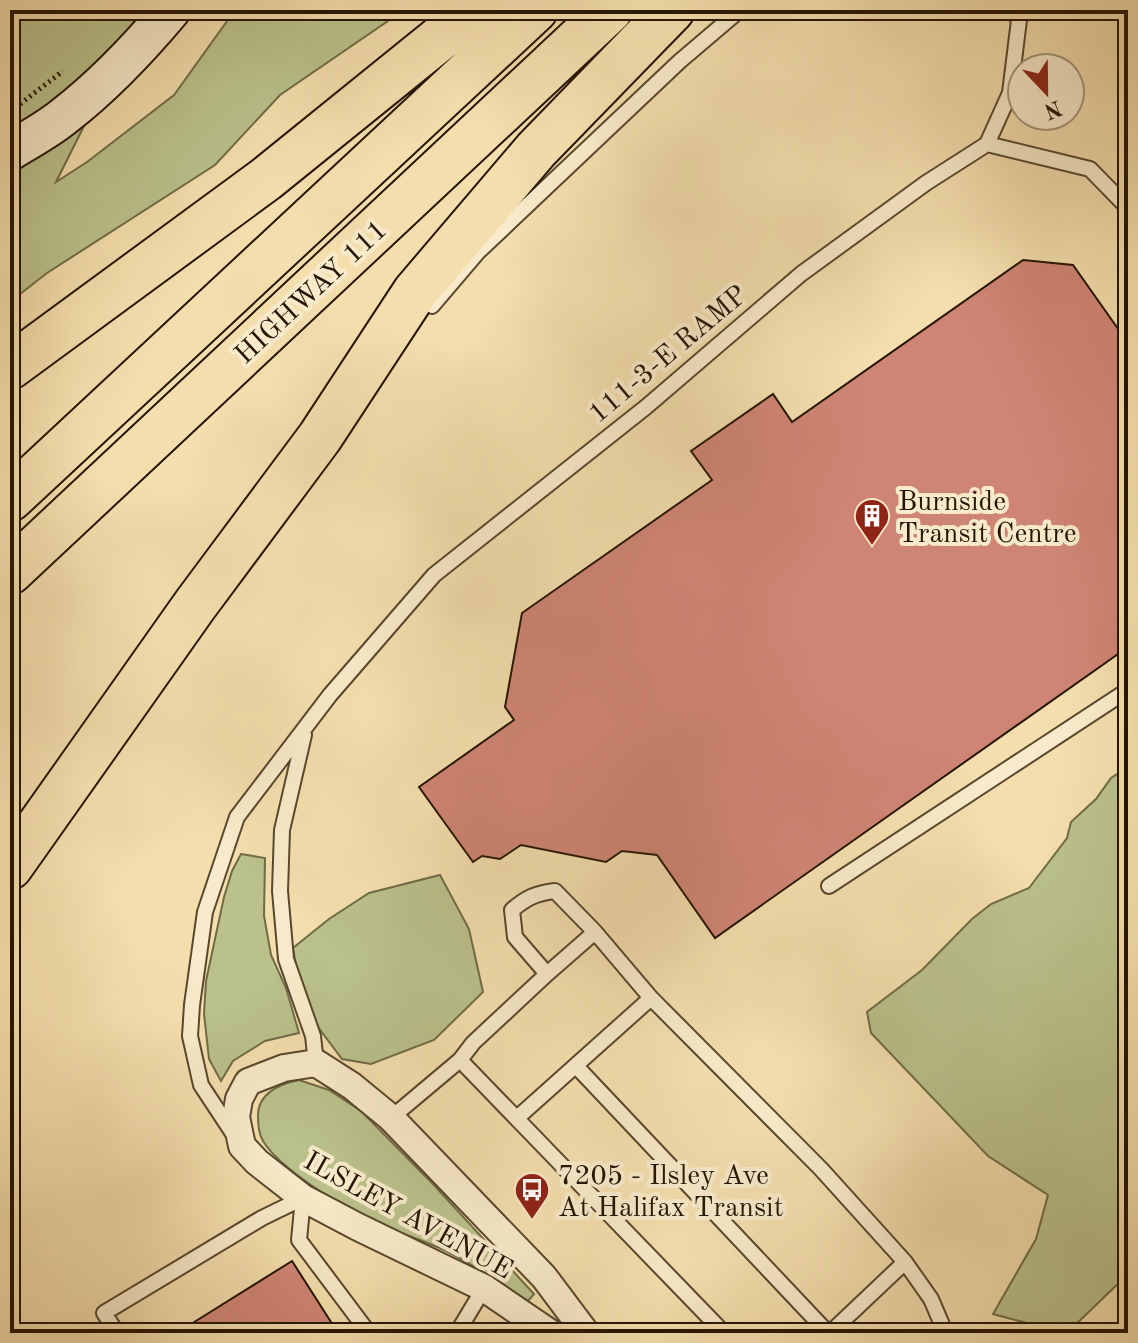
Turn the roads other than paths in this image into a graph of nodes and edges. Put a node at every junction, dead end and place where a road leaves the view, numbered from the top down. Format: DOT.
graph roads {
  1 [pos="171,10"];
  2 [pos="475,10"];
  3 [pos="535,10"];
  4 [pos="610,10"];
  5 [pos="672,10"];
  6 [pos="740,10"];
  7 [pos="1012,10"];
  8 [pos="987,144"];
  9 [pos="10,151"];
  10 [pos="1128,208"];
  11 [pos="419,321"];
  12 [pos="399,344"];
  13 [pos="10,367"];
  14 [pos="320,437"];
  15 [pos="10,499"];
  16 [pos="10,572"];
  17 [pos="1128,690"];
  18 [pos="305,727"];
  19 [pos="10,867"];
  20 [pos="829,886"];
  21 [pos="595,932"];
  22 [pos="547,974"];
  23 [pos="651,998"];
  24 [pos="460,1060"];
  25 [pos="316,1063"];
  26 [pos="576,1066"];
  27 [pos="391,1118"];
  28 [pos="517,1118"];
  29 [pos="242,1146"];
  30 [pos="303,1198"];
  31 [pos="905,1262"];
  32 [pos="484,1288"];
  33 [pos="117,1333"];
  34 [pos="374,1333"];
  35 [pos="457,1333"];
  36 [pos="550,1333"];
  37 [pos="586,1333"];
  38 [pos="724,1333"];
  39 [pos="829,1333"];
  40 [pos="943,1333"];
  1 -- 9 [label="street"];
  2 -- 13 [label="highway"];
  3 -- 15 [label="highway, HIGHWAY 111"];
  4 -- 16 [label="highway, HIGHWAY 111"];
  5 -- 14 [label="highway"];
  6 -- 11 [label="lane"];
  7 -- 8 [label="lane"];
  8 -- 10 [label="lane"];
  8 -- 18 [label="lane, 111-3-E RAMP"];
  12 -- 14 [label="lane"];
  14 -- 19 [label="highway"];
  17 -- 20 [label="lane"];
  18 -- 25 [label="lane"];
  18 -- 29 [label="lane, ILSLEY AVENUE"];
  21 -- 22 [label="lane"];
  21 -- 22 [label="lane"];
  21 -- 23 [label="lane"];
  22 -- 24 [label="lane"];
  23 -- 26 [label="lane"];
  23 -- 31 [label="lane"];
  24 -- 27 [label="lane"];
  24 -- 28 [label="lane"];
  25 -- 27 [label="street, ILSLEY AVENUE"];
  25 -- 29 [label="street"];
  26 -- 28 [label="lane"];
  26 -- 39 [label="lane"];
  27 -- 37 [label="street, ILSLEY AVENUE"];
  28 -- 38 [label="lane"];
  29 -- 30 [label="street, ILSLEY AVENUE"];
  30 -- 32 [label="street, ILSLEY AVENUE"];
  30 -- 33 [label="lane"];
  30 -- 34 [label="lane"];
  31 -- 39 [label="lane"];
  31 -- 40 [label="lane"];
  32 -- 35 [label="lane"];
  32 -- 36 [label="street, ILSLEY AVENUE"];
}
